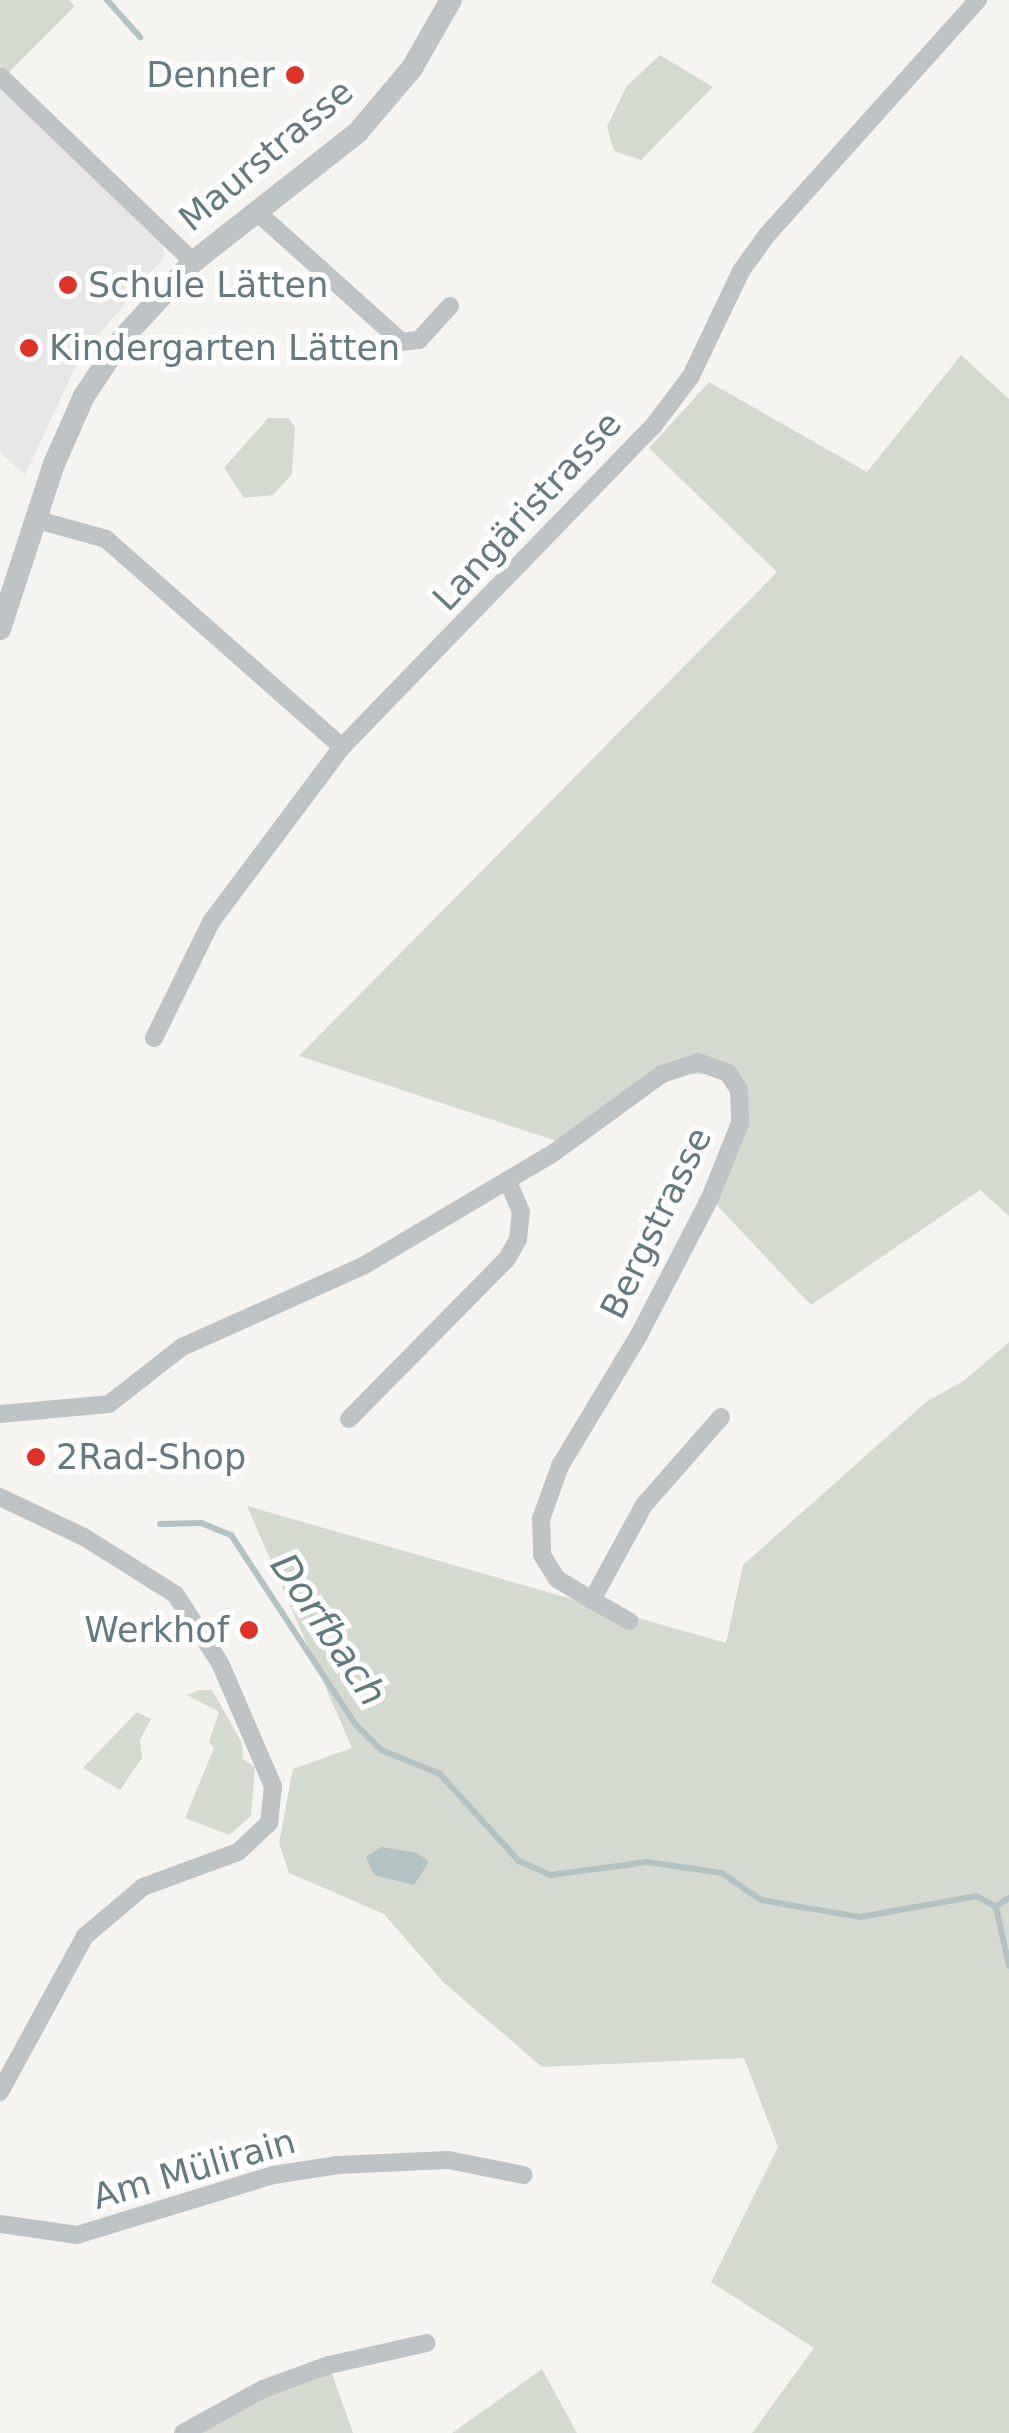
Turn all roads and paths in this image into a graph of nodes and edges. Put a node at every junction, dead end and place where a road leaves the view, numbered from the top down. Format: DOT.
graph roads {
  1 [pos="451,0"];
  2 [pos="978,0"];
  3 [pos="0,76"];
  4 [pos="258,213"];
  5 [pos="193,262"];
  6 [pos="450,306"];
  7 [pos="34,519"];
  8 [pos="0,629"];
  9 [pos="342,747"];
  10 [pos="154,1038"];
  11 [pos="508,1181"];
  12 [pos="0,1414"];
  13 [pos="721,1418"];
  14 [pos="349,1419"];
  15 [pos="0,1497"];
  16 [pos="592,1600"];
  17 [pos="628,1621"];
  18 [pos="0,2092"];
  19 [pos="524,2174"];
  20 [pos="0,2224"];
  21 [pos="427,2343"];
  22 [pos="183,2433"];
  1 -- 4 [label="street, Maurstrasse"];
  2 -- 9 [label="street, Langäristrasse"];
  3 -- 5 [label="street"];
  4 -- 5 [label="street, Maurstrasse"];
  4 -- 6 [label="street"];
  5 -- 7 [label="street, Maurstrasse"];
  7 -- 8 [label="street, Maurstrasse"];
  7 -- 9 [label="street"];
  9 -- 10 [label="street, Langäristrasse"];
  11 -- 12 [label="street, Bergstrasse"];
  11 -- 14 [label="street"];
  11 -- 16 [label="street, Bergstrasse"];
  13 -- 16 [label="street"];
  15 -- 18 [label="street"];
  16 -- 17 [label="street, Bergstrasse"];
  19 -- 20 [label="street, Am Mülirain"];
  21 -- 22 [label="street"];
}
